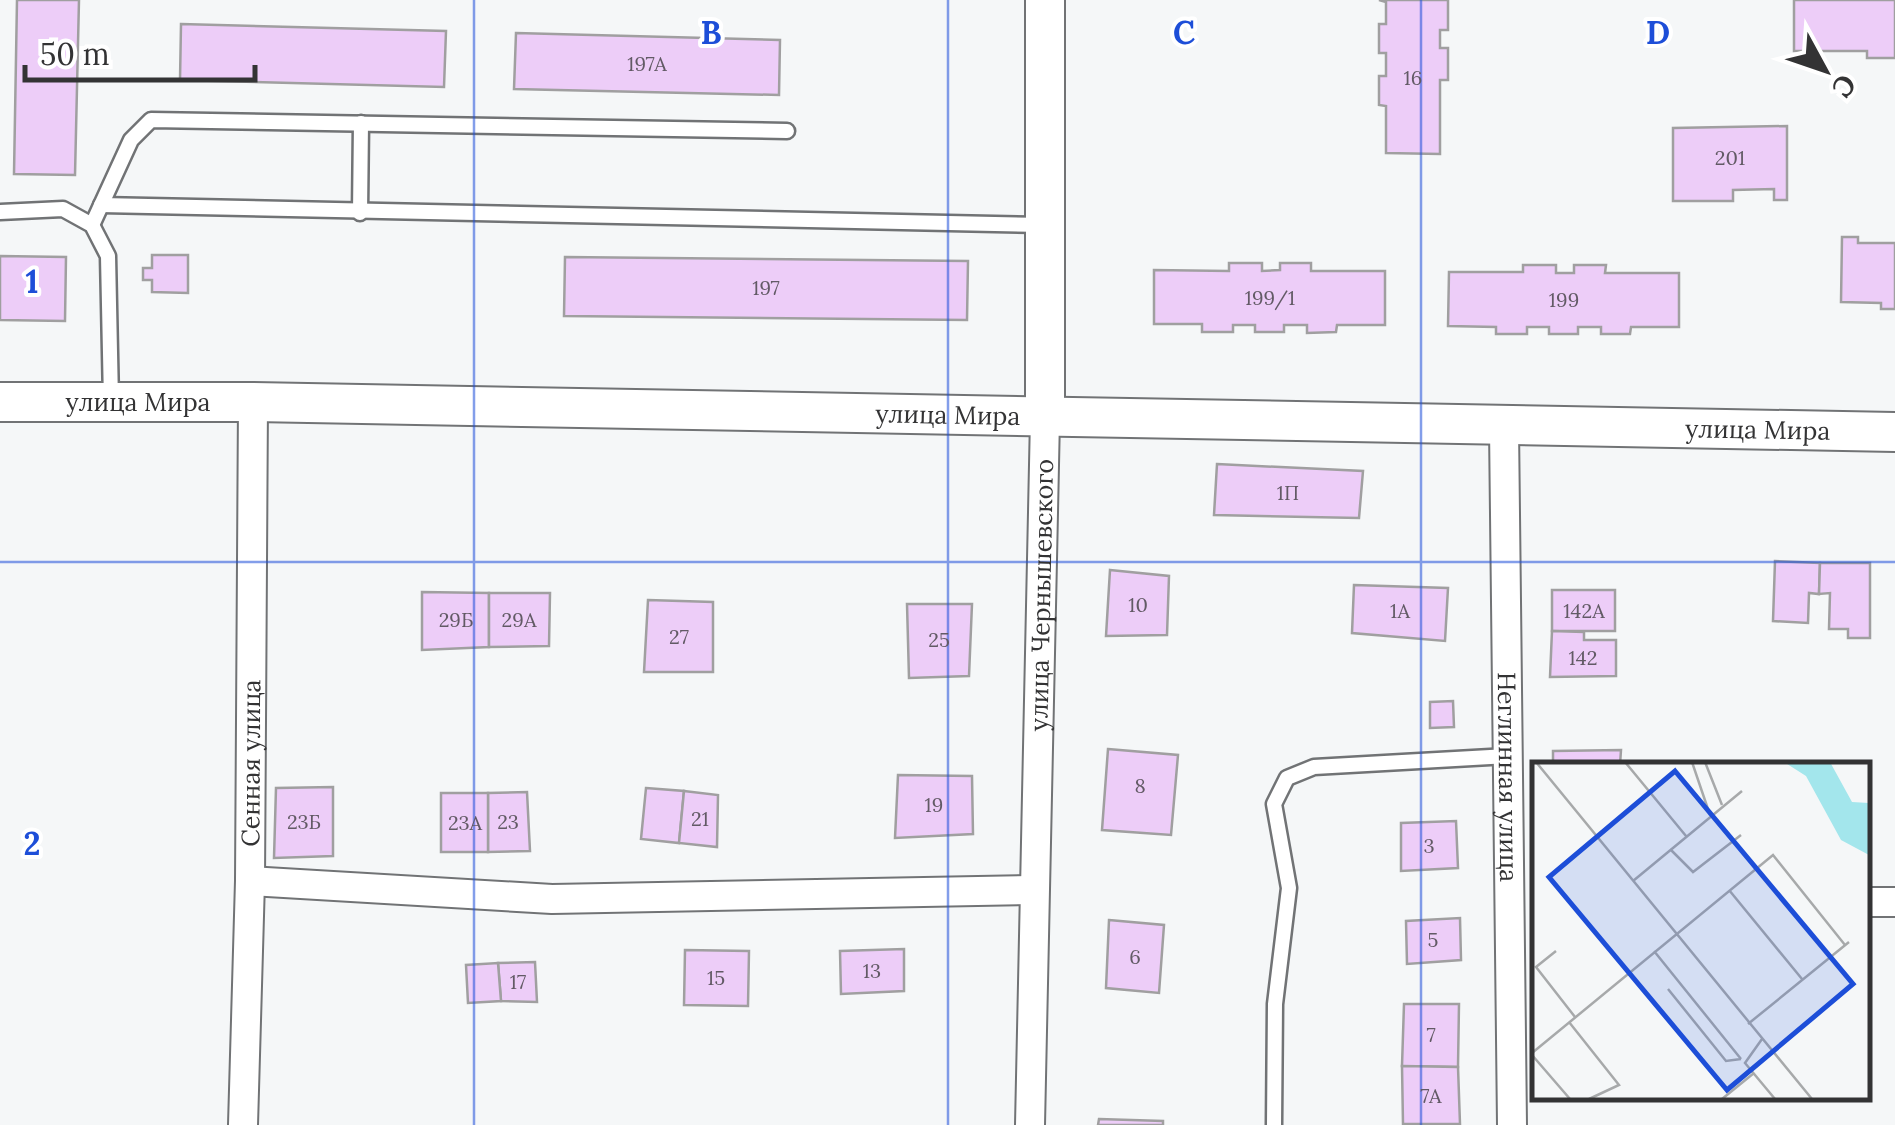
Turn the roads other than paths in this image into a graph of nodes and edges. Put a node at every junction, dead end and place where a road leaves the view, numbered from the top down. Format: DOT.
graph roads {
  1 [pos="1045,0"];
  2 [pos="361,123"];
  3 [pos="788,130"];
  4 [pos="101,205"];
  5 [pos="0,212"];
  6 [pos="360,213"];
  7 [pos="92,225"];
  8 [pos="1044,225"];
  9 [pos="0,402"];
  10 [pos="111,402"];
  11 [pos="254,402"];
  12 [pos="1044,418"];
  13 [pos="1504,427"];
  14 [pos="1895,432"];
  15 [pos="1508,756"];
  16 [pos="250,881"];
  17 [pos="1034,890"];
  18 [pos="1522,901"];
  19 [pos="1516,1122"];
  20 [pos="242,1125"];
  21 [pos="1030,1125"];
  22 [pos="1274,1125"];
  1 -- 8 [label="street, улица Чернышевского"];
  2 -- 3 [label="lane"];
  2 -- 4 [label="lane"];
  2 -- 6 [label="lane"];
  4 -- 6 [label="lane"];
  4 -- 7 [label="lane"];
  5 -- 7 [label="lane"];
  6 -- 8 [label="lane"];
  7 -- 10 [label="lane"];
  8 -- 12 [label="street, улица Чернышевского"];
  9 -- 10 [label="street, улица Мира"];
  10 -- 11 [label="street, улица Мира"];
  11 -- 12 [label="street, улица Мира"];
  11 -- 16 [label="street, Сенная улица"];
  12 -- 13 [label="street, улица Мира"];
  12 -- 17 [label="street, улица Чернышевского"];
  13 -- 14 [label="street, улица Мира"];
  13 -- 15 [label="street, Неглинная улица"];
  15 -- 18 [label="street, Неглинная улица"];
  15 -- 22 [label="lane"];
  16 -- 17 [label="street"];
  16 -- 20 [label="street, Сенная улица"];
  17 -- 21 [label="street, улица Чернышевского"];
  18 -- 19 [label="street, Неглинная улица"];
}
